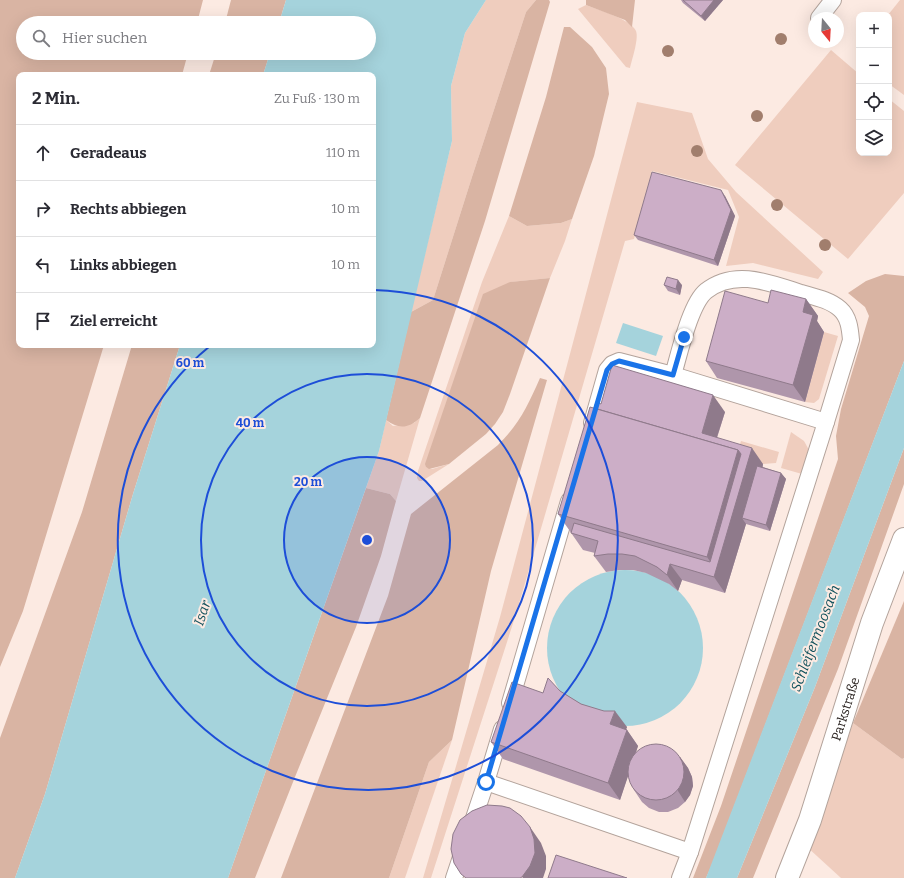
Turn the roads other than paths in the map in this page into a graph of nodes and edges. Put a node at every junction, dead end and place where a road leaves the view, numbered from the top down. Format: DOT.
graph roads {
  1 [pos="832,0"];
  2 [pos="823,12"];
  3 [pos="673,375"];
  4 [pos="826,422"];
  5 [pos="587,439"];
  6 [pos="574,484"];
  7 [pos="904,539"];
  8 [pos="486,782"];
  9 [pos="690,852"];
  10 [pos="454,878"];
  11 [pos="680,878"];
  12 [pos="787,878"];
  1 -- 2 [label="lane"];
  3 -- 4 [label="lane"];
  3 -- 4 [label="lane"];
  3 -- 5 [label="lane"];
  4 -- 9 [label="lane"];
  6 -- 8 [label="lane"];
  7 -- 12 [label="street, Parkstraße"];
  8 -- 9 [label="lane"];
  8 -- 10 [label="lane"];
  9 -- 11 [label="lane"];
}
